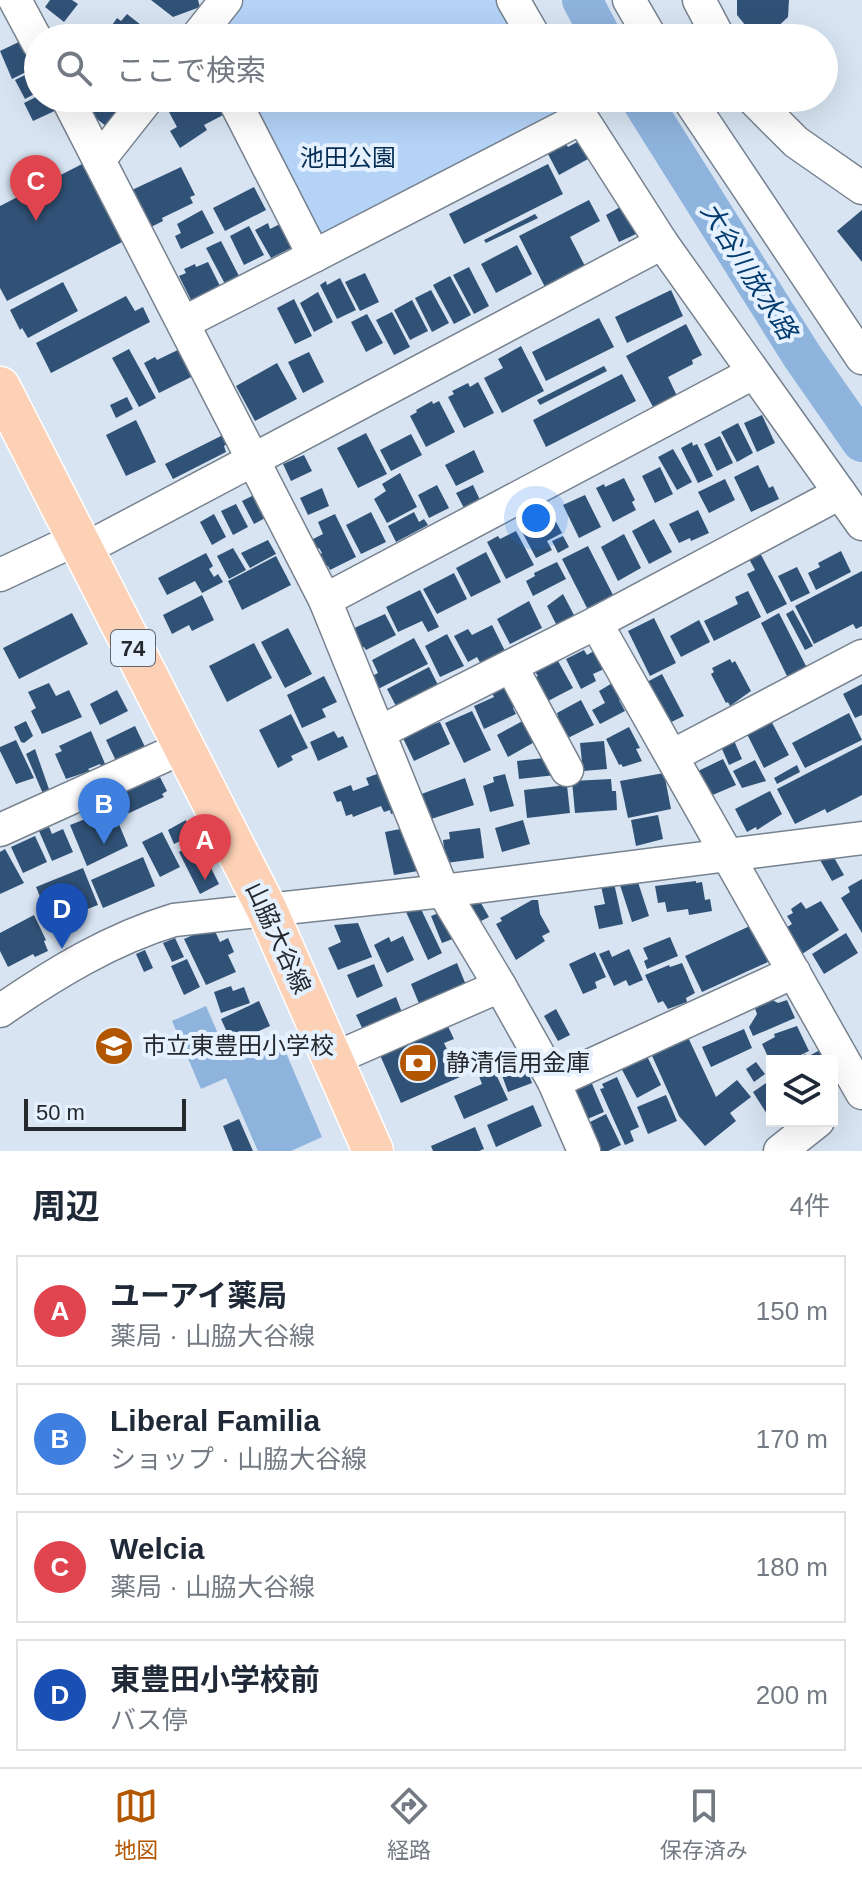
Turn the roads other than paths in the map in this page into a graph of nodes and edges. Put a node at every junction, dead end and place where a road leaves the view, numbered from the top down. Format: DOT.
graph roads {
  1 [pos="15,0"];
  2 [pos="226,0"];
  3 [pos="513,0"];
  4 [pos="629,0"];
  5 [pos="699,0"];
  6 [pos="28,24"];
  7 [pos="208,24"];
  8 [pos="527,24"];
  9 [pos="643,24"];
  10 [pos="712,24"];
  11 [pos="74,112"];
  12 [pos="137,112"];
  13 [pos="240,112"];
  14 [pos="568,112"];
  15 [pos="578,112"];
  16 [pos="697,112"];
  17 [pos="766,112"];
  18 [pos="99,160"];
  19 [pos="862,188"];
  20 [pos="662,243"];
  21 [pos="314,256"];
  22 [pos="183,323"];
  23 [pos="862,358"];
  24 [pos="753,373"];
  25 [pos="0,387"];
  26 [pos="253,461"];
  27 [pos="840,493"];
  28 [pos="862,524"];
  29 [pos="80,545"];
  30 [pos="0,575"];
  31 [pos="325,600"];
  32 [pos="596,623"];
  33 [pos="862,656"];
  34 [pos="511,666"];
  35 [pos="380,732"];
  36 [pos="184,747"];
  37 [pos="672,756"];
  38 [pos="567,770"];
  39 [pos="0,830"];
  40 [pos="862,838"];
  41 [pos="728,854"];
  42 [pos="443,891"];
  43 [pos="266,908"];
  44 [pos="794,972"];
  45 [pos="500,986"];
  46 [pos="0,1011"];
  47 [pos="333,1059"];
  48 [pos="554,1082"];
  49 [pos="861,1089"];
  50 [pos="838,1106"];
  51 [pos="810,1127"];
  52 [pos="373,1151"];
  53 [pos="584,1151"];
  54 [pos="780,1151"];
  1 -- 6 [label="street"];
  2 -- 7 [label="street"];
  3 -- 8 [label="street"];
  4 -- 9 [label="street"];
  5 -- 10 [label="street"];
  11 -- 18 [label="street"];
  12 -- 18 [label="street"];
  13 -- 21 [label="street"];
  14 -- 21 [label="street"];
  15 -- 20 [label="street"];
  16 -- 23 [label="street"];
  17 -- 19 [label="street"];
  18 -- 22 [label="street"];
  20 -- 24 [label="street"];
  20 -- 26 [label="street"];
  21 -- 22 [label="street"];
  22 -- 26 [label="street"];
  24 -- 27 [label="street"];
  24 -- 31 [label="street"];
  25 -- 29 [label="main road, 山脇大谷線 / 74"];
  26 -- 29 [label="street"];
  26 -- 31 [label="street"];
  27 -- 28 [label="street"];
  27 -- 32 [label="street"];
  29 -- 30 [label="street"];
  29 -- 36 [label="main road, 山脇大谷線 / 74"];
  31 -- 35 [label="street"];
  32 -- 34 [label="street"];
  32 -- 37 [label="street"];
  33 -- 37 [label="street"];
  34 -- 35 [label="street"];
  34 -- 38 [label="street"];
  35 -- 42 [label="street"];
  36 -- 39 [label="street"];
  36 -- 43 [label="main road, 山脇大谷線 / 74"];
  37 -- 41 [label="street"];
  40 -- 41 [label="street"];
  41 -- 42 [label="street"];
  41 -- 44 [label="street"];
  42 -- 43 [label="street"];
  42 -- 45 [label="street"];
  43 -- 46 [label="street"];
  43 -- 47 [label="main road, 山脇大谷線 / 74"];
  44 -- 48 [label="street"];
  44 -- 49 [label="street"];
  45 -- 47 [label="street"];
  45 -- 48 [label="street"];
  47 -- 52 [label="main road, 山脇大谷線 / 74"];
  48 -- 53 [label="street"];
  49 -- 50 [label="street"];
  51 -- 54 [label="street"];
}
